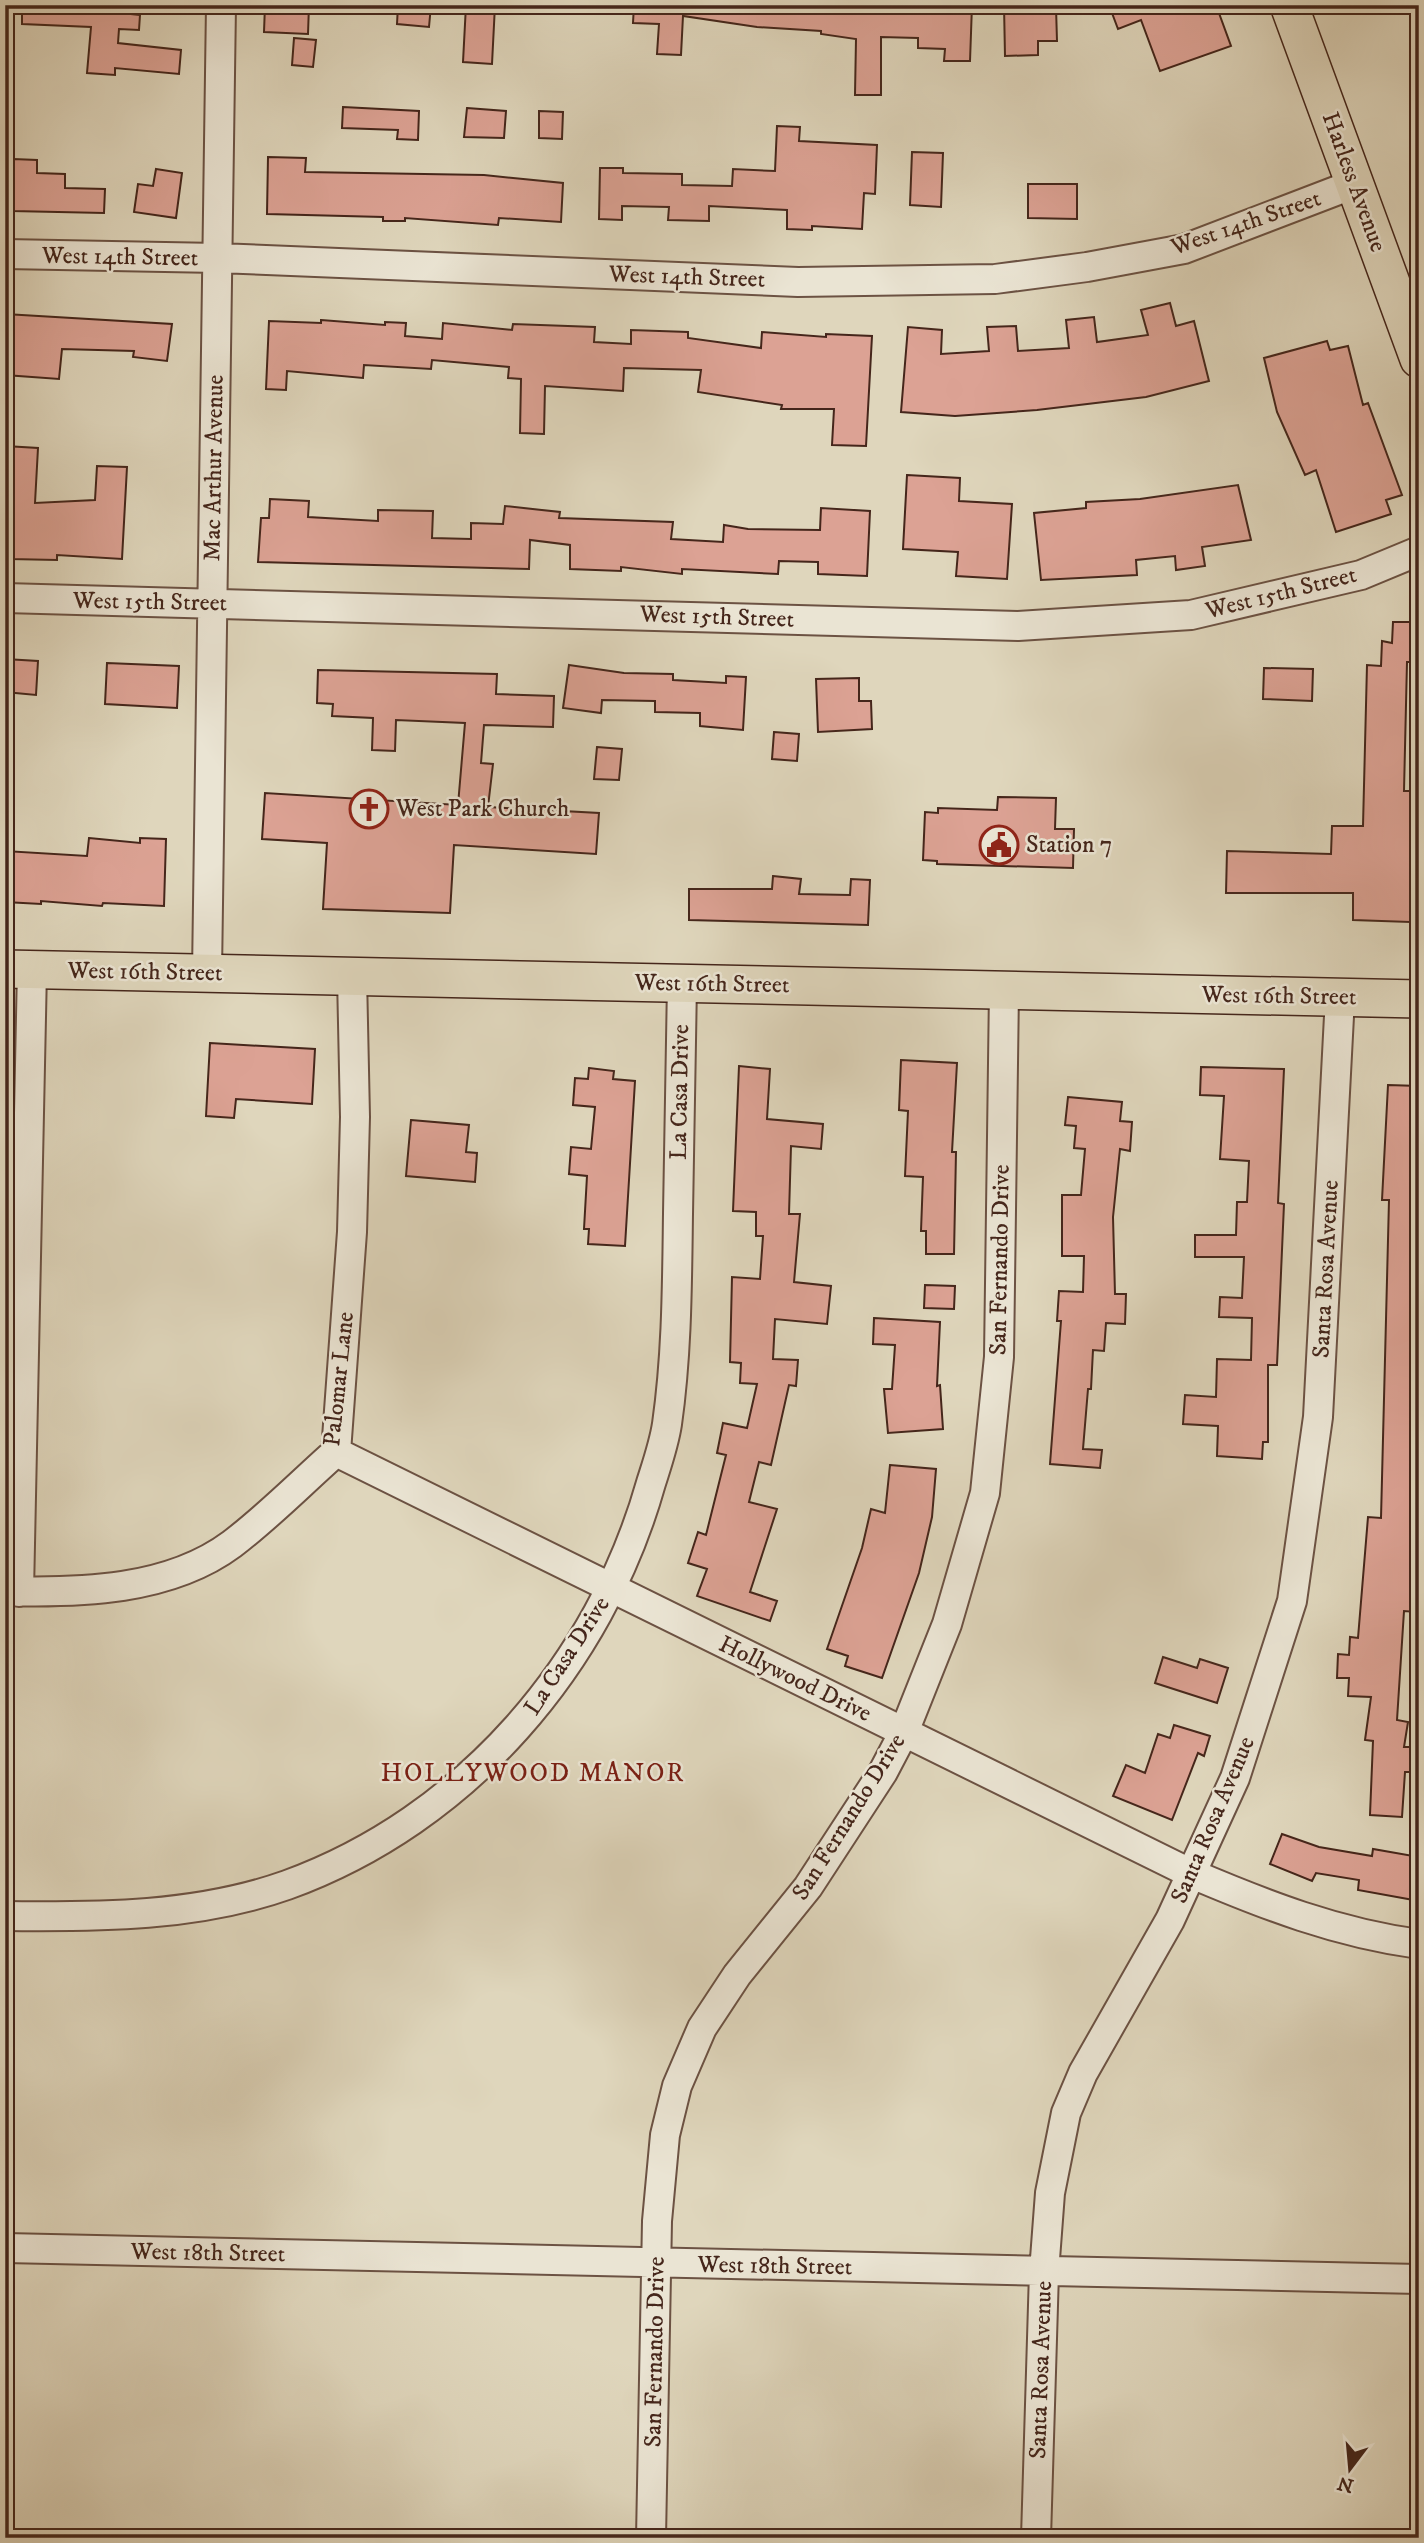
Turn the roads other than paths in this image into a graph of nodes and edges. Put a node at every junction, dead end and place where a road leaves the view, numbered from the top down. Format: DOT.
graph roads {
  1 [pos="221,5"];
  2 [pos="1289,5"];
  3 [pos="1354,184"];
  4 [pos="5,254"];
  5 [pos="218,258"];
  6 [pos="1419,359"];
  7 [pos="1419,551"];
  8 [pos="5,598"];
  9 [pos="211,603"];
  10 [pos="18,969"];
  11 [pos="207,973"];
  12 [pos="352,976"];
  13 [pos="682,983"];
  14 [pos="1004,990"];
  15 [pos="1340,997"];
  16 [pos="1419,999"];
  17 [pos="336,1451"];
  18 [pos="611,1587"];
  19 [pos="12,1591"];
  20 [pos="904,1732"];
  21 [pos="1190,1873"];
  22 [pos="5,1916"];
  23 [pos="1419,1944"];
  24 [pos="5,2248"];
  25 [pos="658,2263"];
  26 [pos="1044,2272"];
  27 [pos="1419,2280"];
  28 [pos="651,2538"];
  29 [pos="1036,2538"];
  1 -- 5 [label="street, Mac Arthur Avenue"];
  2 -- 3 [label="main road, Harless Avenue"];
  3 -- 5 [label="street, West 14th Street"];
  3 -- 6 [label="main road, Harless Avenue"];
  4 -- 5 [label="street, West 14th Street"];
  5 -- 9 [label="street, Mac Arthur Avenue"];
  7 -- 9 [label="street, West 15th Street"];
  8 -- 9 [label="street, West 15th Street"];
  9 -- 11 [label="street, Mac Arthur Avenue"];
  10 -- 11 [label="main road, West 16th Street"];
  10 -- 19 [label="street"];
  11 -- 12 [label="main road, West 16th Street"];
  12 -- 13 [label="main road, West 16th Street"];
  12 -- 17 [label="street, Palomar Lane"];
  13 -- 14 [label="main road, West 16th Street"];
  13 -- 18 [label="street, La Casa Drive"];
  14 -- 15 [label="main road, West 16th Street"];
  14 -- 20 [label="street, San Fernando Drive"];
  15 -- 16 [label="main road, West 16th Street"];
  15 -- 21 [label="street, Santa Rosa Avenue"];
  17 -- 18 [label="street, Hollywood Drive"];
  17 -- 19 [label="street, Palomar Lane"];
  18 -- 20 [label="street, Hollywood Drive"];
  18 -- 22 [label="street, La Casa Drive"];
  20 -- 21 [label="street, Hollywood Drive"];
  20 -- 25 [label="street, San Fernando Drive"];
  21 -- 23 [label="street, Hollywood Drive"];
  21 -- 26 [label="street, Santa Rosa Avenue"];
  24 -- 25 [label="street, West 18th Street"];
  25 -- 26 [label="street, West 18th Street"];
  25 -- 28 [label="street, San Fernando Drive"];
  26 -- 27 [label="street, West 18th Street"];
  26 -- 29 [label="street, Santa Rosa Avenue"];
}
